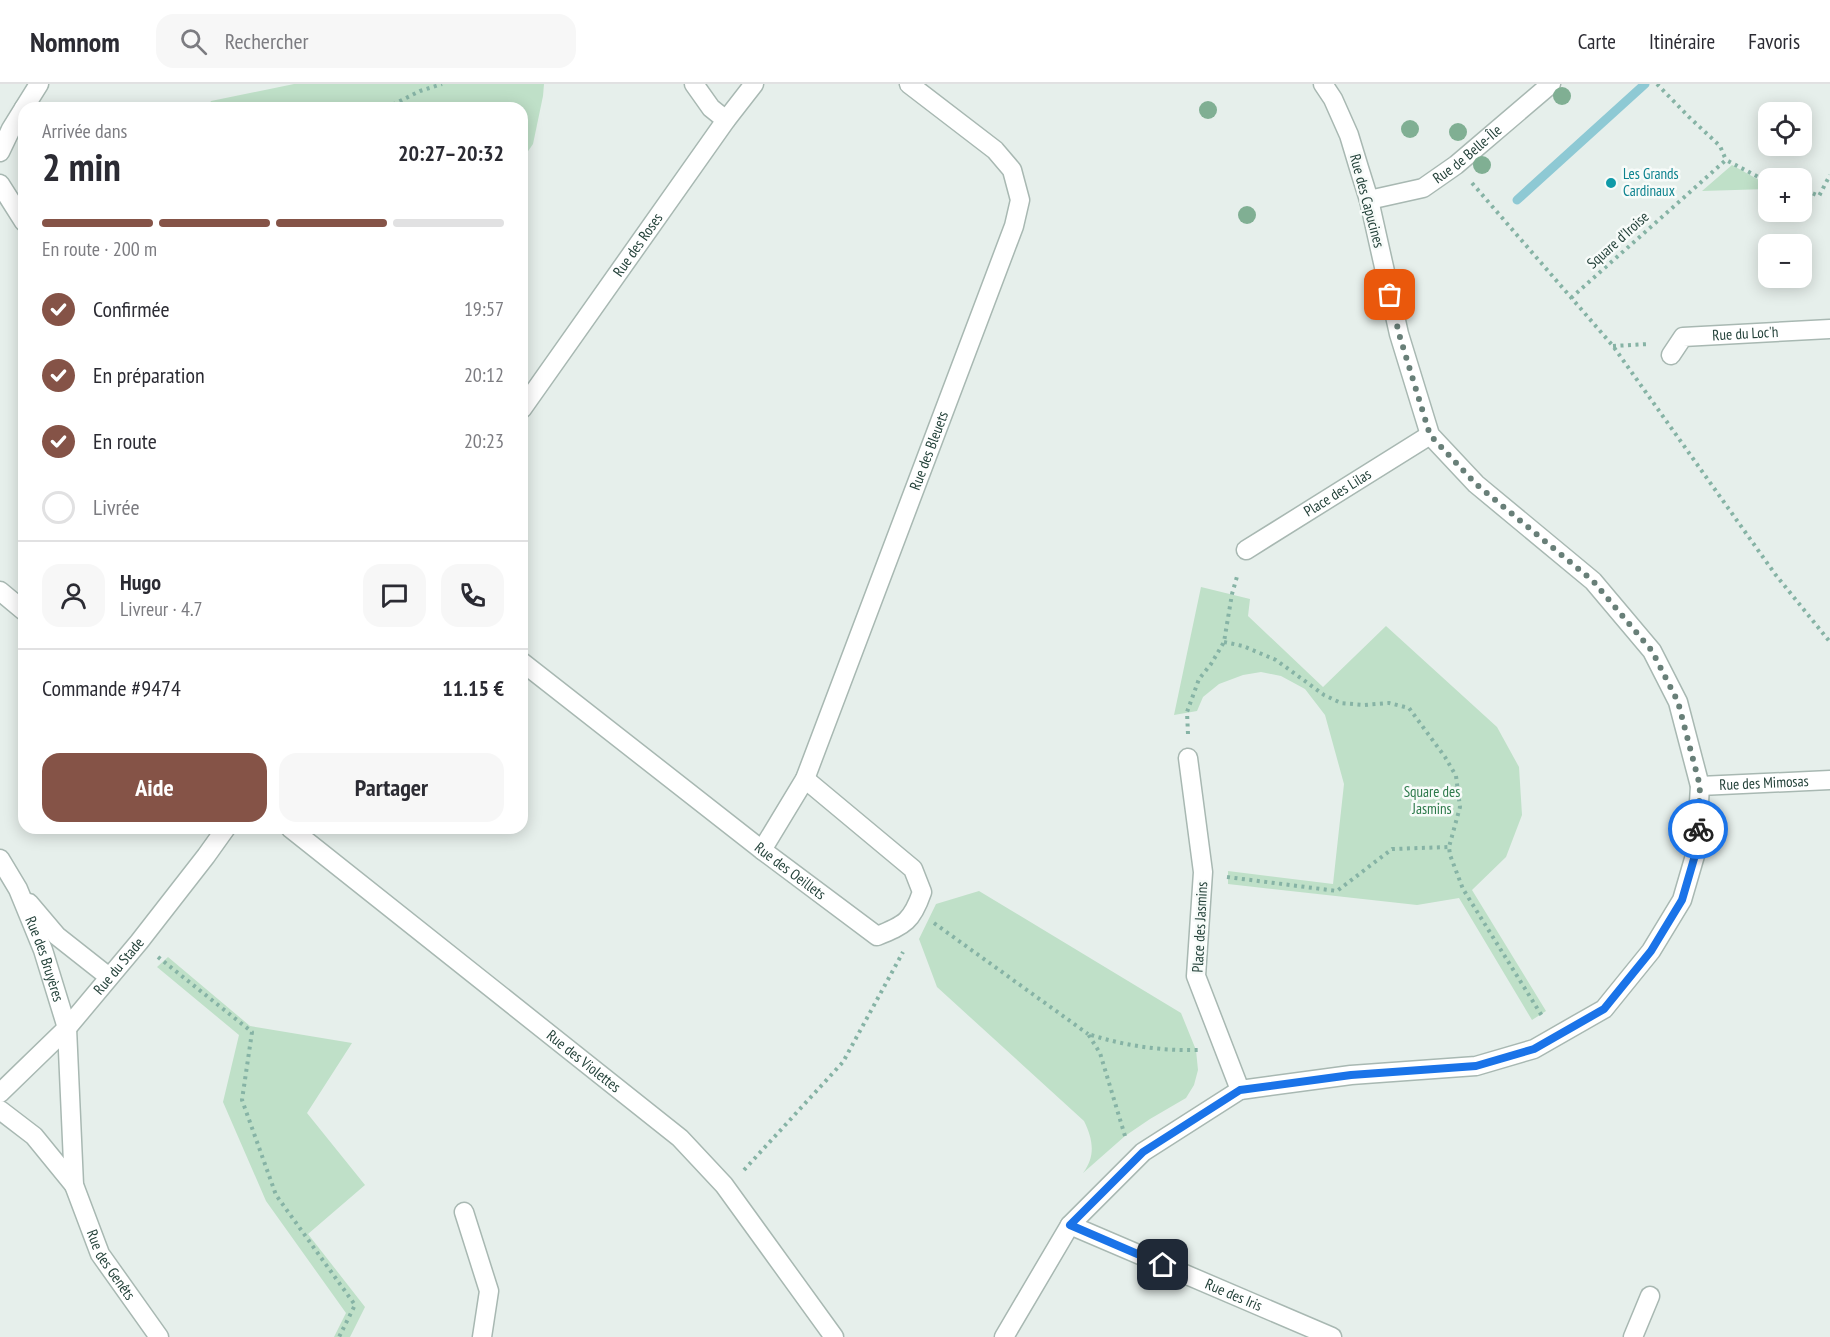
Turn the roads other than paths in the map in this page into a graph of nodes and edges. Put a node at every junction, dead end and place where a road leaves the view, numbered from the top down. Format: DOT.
graph roads {
  1 [pos="39,84"];
  2 [pos="694,84"];
  3 [pos="753,84"];
  4 [pos="909,84"];
  5 [pos="1323,84"];
  6 [pos="1551,84"];
  7 [pos="28,102"];
  8 [pos="18,118"];
  9 [pos="726,120"];
  10 [pos="0,153"];
  11 [pos="0,184"];
  12 [pos="1369,200"];
  13 [pos="18,212"];
  14 [pos="1830,330"];
  15 [pos="1671,356"];
  16 [pos="528,400"];
  17 [pos="1430,435"];
  18 [pos="1246,550"];
  19 [pos="0,591"];
  20 [pos="18,606"];
  21 [pos="528,667"];
  22 [pos="1188,758"];
  23 [pos="805,779"];
  24 [pos="1830,780"];
  25 [pos="1700,786"];
  26 [pos="222,834"];
  27 [pos="298,834"];
  28 [pos="762,850"];
  29 [pos="0,859"];
  30 [pos="18,889"];
  31 [pos="108,977"];
  32 [pos="67,1028"];
  33 [pos="1240,1090"];
  34 [pos="0,1093"];
  35 [pos="0,1110"];
  36 [pos="74,1185"];
  37 [pos="464,1212"];
  38 [pos="1070,1225"];
  39 [pos="1650,1296"];
  40 [pos="159,1337"];
  41 [pos="482,1337"];
  42 [pos="834,1337"];
  43 [pos="1004,1337"];
  44 [pos="1332,1337"];
  45 [pos="1633,1337"];
  1 -- 7 [label="street"];
  2 -- 9 [label="street"];
  3 -- 9 [label="street, Rue des Roses"];
  4 -- 23 [label="street, Rue des Bleuets"];
  5 -- 12 [label="street, Rue des Capucines"];
  6 -- 12 [label="street, Rue de Belle-Île"];
  8 -- 10 [label="street"];
  9 -- 16 [label="street, Rue des Roses"];
  11 -- 13 [label="street"];
  12 -- 17 [label="street, Rue des Capucines"];
  14 -- 15 [label="street, Rue du Loc'h"];
  17 -- 18 [label="street, Place des Lilas"];
  17 -- 25 [label="street, Rue des Capucines"];
  19 -- 20 [label="street"];
  21 -- 28 [label="street, Rue des Oeillets"];
  22 -- 33 [label="street, Place des Jasmins"];
  23 -- 28 [label="street, Rue des Bleuets"];
  23 -- 28 [label="street, Rue des Oeillets"];
  24 -- 25 [label="street, Rue des Mimosas"];
  25 -- 33 [label="street, Rue des Capucines"];
  26 -- 31 [label="street, Rue du Stade"];
  27 -- 42 [label="street, Rue des Violettes"];
  29 -- 30 [label="street, Rue des Bruyères"];
  30 -- 31 [label="street, Rue des Bruyères"];
  30 -- 32 [label="street, Rue des Bruyères"];
  31 -- 32 [label="street, Rue du Stade"];
  32 -- 34 [label="street, Rue du Stade"];
  32 -- 36 [label="street, Rue des Genêts"];
  33 -- 38 [label="street, Rue des Capucines"];
  35 -- 36 [label="street, Rue des Genêts"];
  36 -- 40 [label="street, Rue des Genêts"];
  37 -- 41 [label="street"];
  38 -- 43 [label="street, Rue des Capucines"];
  38 -- 44 [label="street, Rue des Iris"];
  39 -- 45 [label="street"];
}
